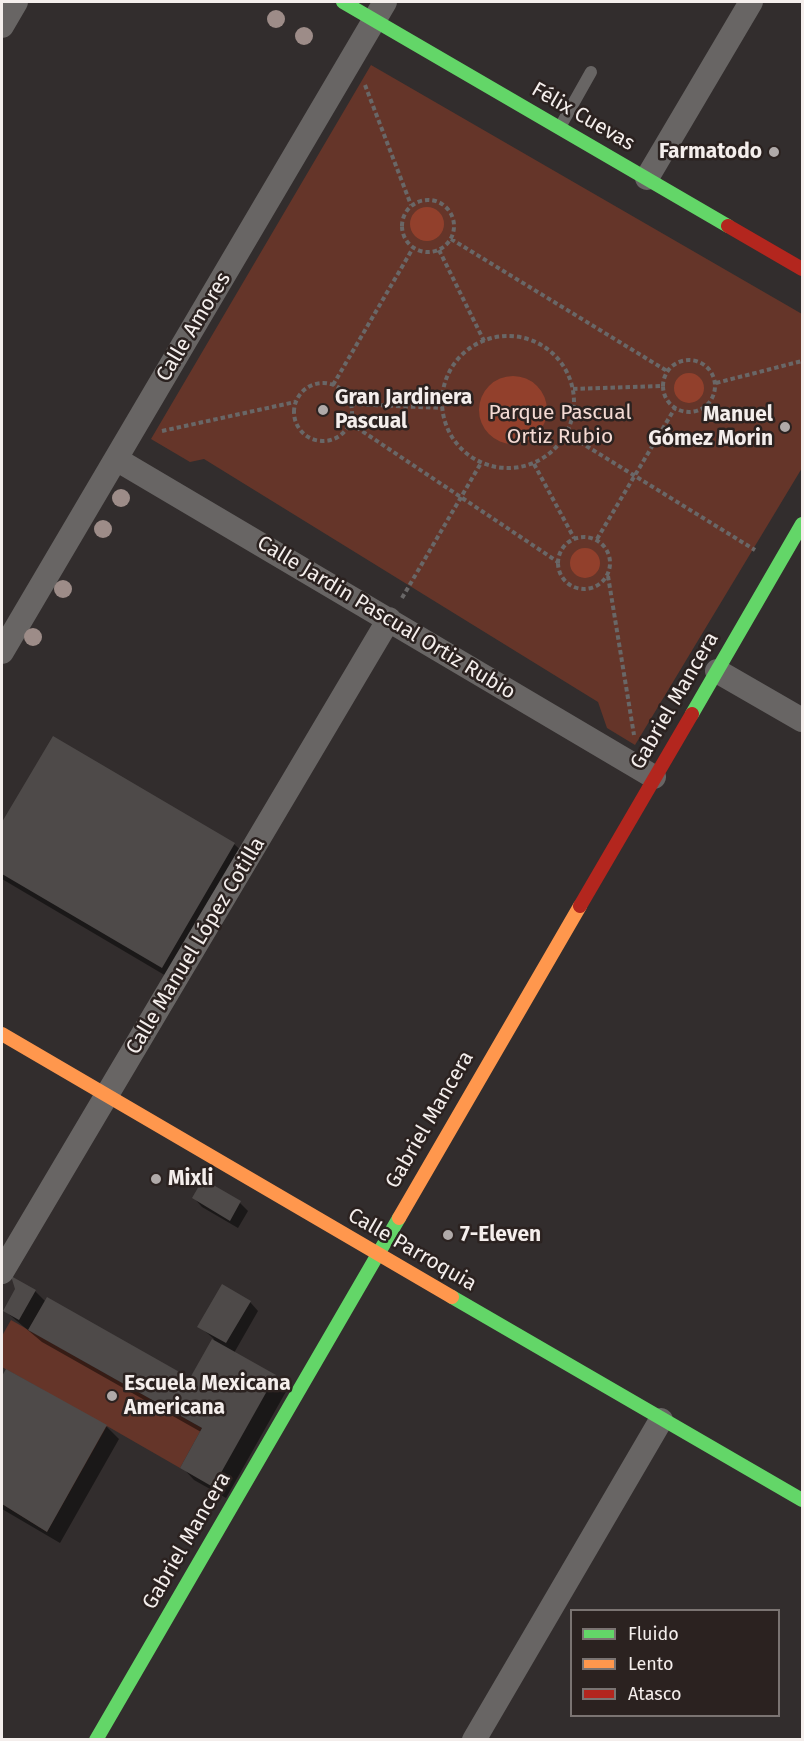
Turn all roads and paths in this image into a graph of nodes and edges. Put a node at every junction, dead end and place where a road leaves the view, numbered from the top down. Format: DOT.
graph roads {
  1 [pos="16,2"];
  2 [pos="343,2"];
  3 [pos="751,2"];
  4 [pos="380,11"];
  5 [pos="2,26"];
  6 [pos="356,53"];
  7 [pos="591,72"];
  8 [pos="559,128"];
  9 [pos="647,178"];
  10 [pos="411,206"];
  11 [pos="451,239"];
  12 [pos="413,248"];
  13 [pos="439,250"];
  14 [pos="802,269"];
  15 [pos="484,341"];
  16 [pos="802,361"];
  17 [pos="667,371"];
  18 [pos="716,383"];
  19 [pos="333,385"];
  20 [pos="663,386"];
  21 [pos="573,389"];
  22 [pos="295,402"];
  23 [pos="351,404"];
  24 [pos="442,408"];
  25 [pos="675,408"];
  26 [pos="350,423"];
  27 [pos="567,434"];
  28 [pos="129,438"];
  29 [pos="116,459"];
  30 [pos="481,463"];
  31 [pos="534,464"];
  32 [pos="634,475"];
  33 [pos="461,497"];
  34 [pos="802,524"];
  35 [pos="574,538"];
  36 [pos="597,539"];
  37 [pos="558,562"];
  38 [pos="779,564"];
  39 [pos="608,576"];
  40 [pos="389,619"];
  41 [pos="2,652"];
  42 [pos="717,671"];
  43 [pos="802,720"];
  44 [pos="660,768"];
  45 [pos="2,1034"];
  46 [pos="107,1097"];
  47 [pos="376,1253"];
  48 [pos="2,1272"];
  49 [pos="661,1420"];
  50 [pos="802,1500"];
  51 [pos="96,1740"];
  52 [pos="474,1740"];
  1 -- 5 [label="street"];
  2 -- 4 [label="main road, Félix Cuevas"];
  3 -- 9 [label="street"];
  4 -- 6 [label="street, Calle Amores"];
  4 -- 8 [label="main road, Félix Cuevas"];
  6 -- 10 [label="path"];
  6 -- 28 [label="street, Calle Amores"];
  7 -- 8 [label="lane"];
  8 -- 9 [label="main road, Félix Cuevas"];
  9 -- 14 [label="main road, Félix Cuevas"];
  10 -- 11 [label="path"];
  10 -- 12 [label="path"];
  11 -- 13 [label="path"];
  11 -- 17 [label="path"];
  12 -- 13 [label="path"];
  12 -- 19 [label="path"];
  13 -- 15 [label="path"];
  15 -- 21 [label="path"];
  15 -- 24 [label="path"];
  16 -- 18 [label="path"];
  17 -- 18 [label="path"];
  17 -- 20 [label="path"];
  18 -- 25 [label="path"];
  19 -- 22 [label="path"];
  19 -- 23 [label="path"];
  20 -- 21 [label="path"];
  20 -- 25 [label="path"];
  21 -- 27 [label="path"];
  22 -- 26 [label="path"];
  22 -- 28 [label="path"];
  23 -- 24 [label="path"];
  23 -- 26 [label="path"];
  24 -- 30 [label="path"];
  25 -- 32 [label="path"];
  26 -- 33 [label="path"];
  27 -- 31 [label="path"];
  27 -- 32 [label="path"];
  28 -- 29 [label="street, Calle Amores"];
  29 -- 40 [label="street, Calle Jardin Pascual Ortiz Rubio"];
  29 -- 41 [label="street, Calle Amores"];
  30 -- 31 [label="path"];
  30 -- 33 [label="path"];
  31 -- 35 [label="path"];
  32 -- 36 [label="path"];
  32 -- 38 [label="path"];
  33 -- 37 [label="path"];
  33 -- 40 [label="path"];
  34 -- 38 [label="main road, Gabriel Mancera"];
  35 -- 36 [label="path"];
  35 -- 37 [label="path"];
  36 -- 39 [label="path"];
  37 -- 39 [label="path"];
  38 -- 42 [label="main road, Gabriel Mancera"];
  39 -- 44 [label="path"];
  40 -- 44 [label="street, Calle Jardin Pascual Ortiz Rubio"];
  40 -- 46 [label="street, Calle Manuel López Cotilla"];
  42 -- 43 [label="street"];
  42 -- 44 [label="main road, Gabriel Mancera"];
  44 -- 47 [label="main road, Gabriel Mancera"];
  45 -- 46 [label="main road, Calle Parroquia"];
  46 -- 47 [label="main road, Calle Parroquia"];
  46 -- 48 [label="street, Calle Manuel López Cotilla"];
  47 -- 49 [label="main road, Calle Parroquia"];
  47 -- 51 [label="main road, Gabriel Mancera"];
  49 -- 50 [label="main road, Calle Parroquia"];
  49 -- 52 [label="street"];
}
